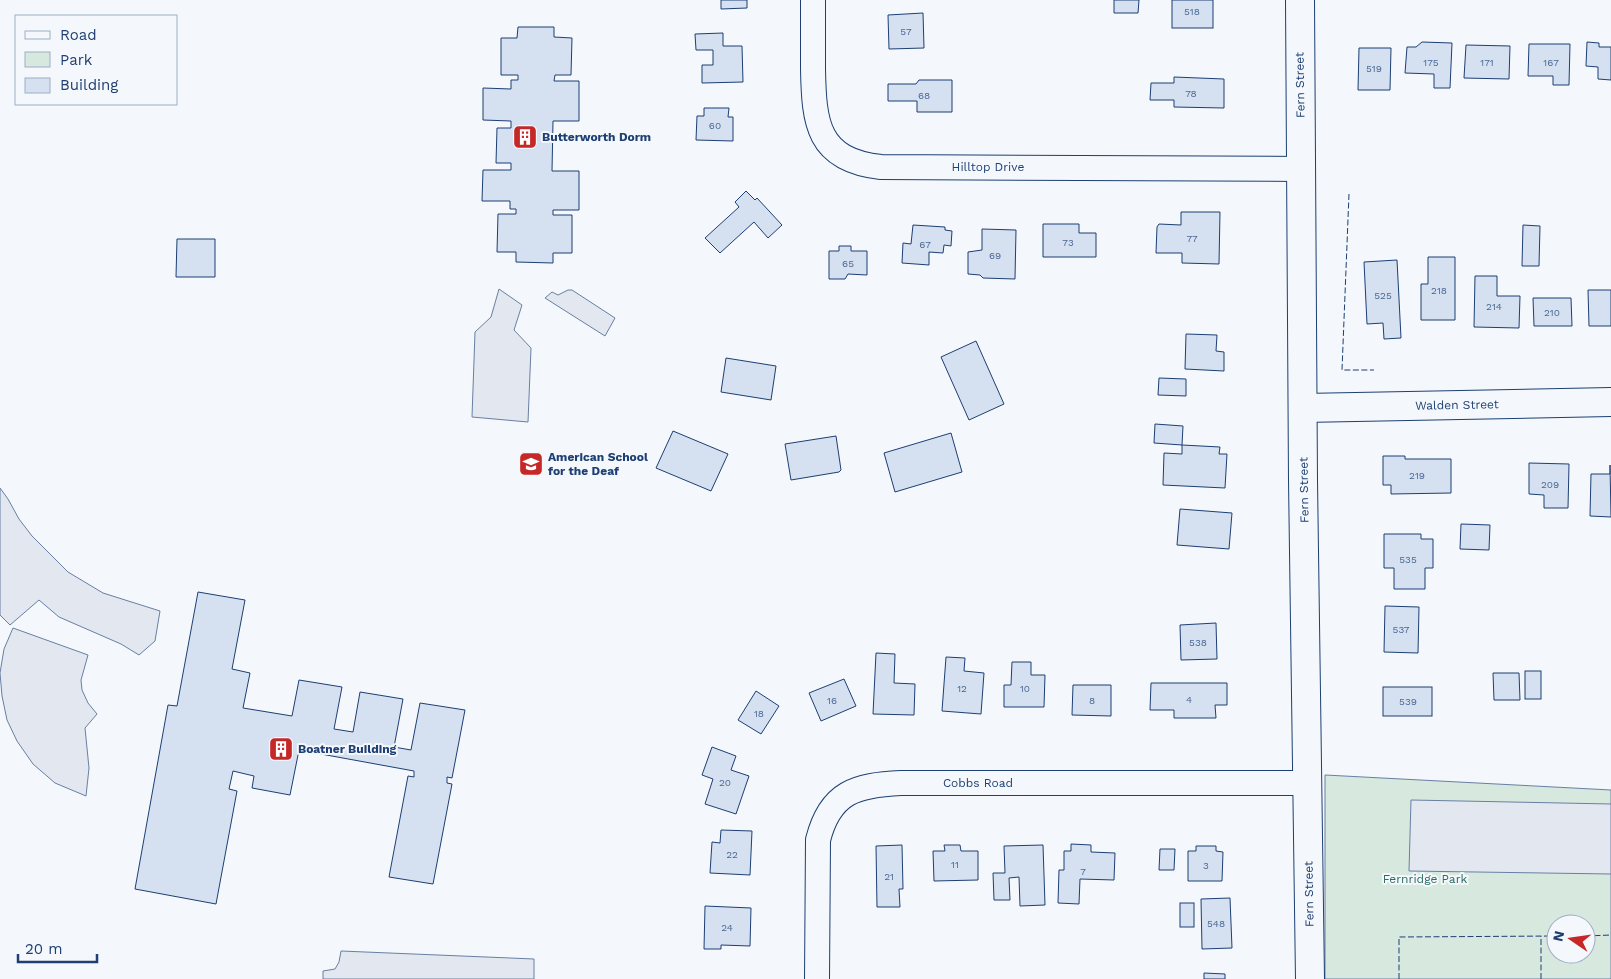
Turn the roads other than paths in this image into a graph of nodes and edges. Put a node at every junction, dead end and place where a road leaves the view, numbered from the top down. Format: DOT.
graph roads {
  1 [pos="813,0"];
  2 [pos="1300,0"];
  3 [pos="1301,169"];
  4 [pos="1611,402"];
  5 [pos="1303,408"];
  6 [pos="1307,783"];
  7 [pos="817,979"];
  8 [pos="1310,979"];
  1 -- 3 [label="street, Hilltop Drive"];
  2 -- 3 [label="street, Fern Street"];
  3 -- 5 [label="street, Fern Street"];
  4 -- 5 [label="street, Walden Street"];
  5 -- 6 [label="street, Fern Street"];
  6 -- 7 [label="street, Cobbs Road"];
  6 -- 8 [label="street, Fern Street"];
}
